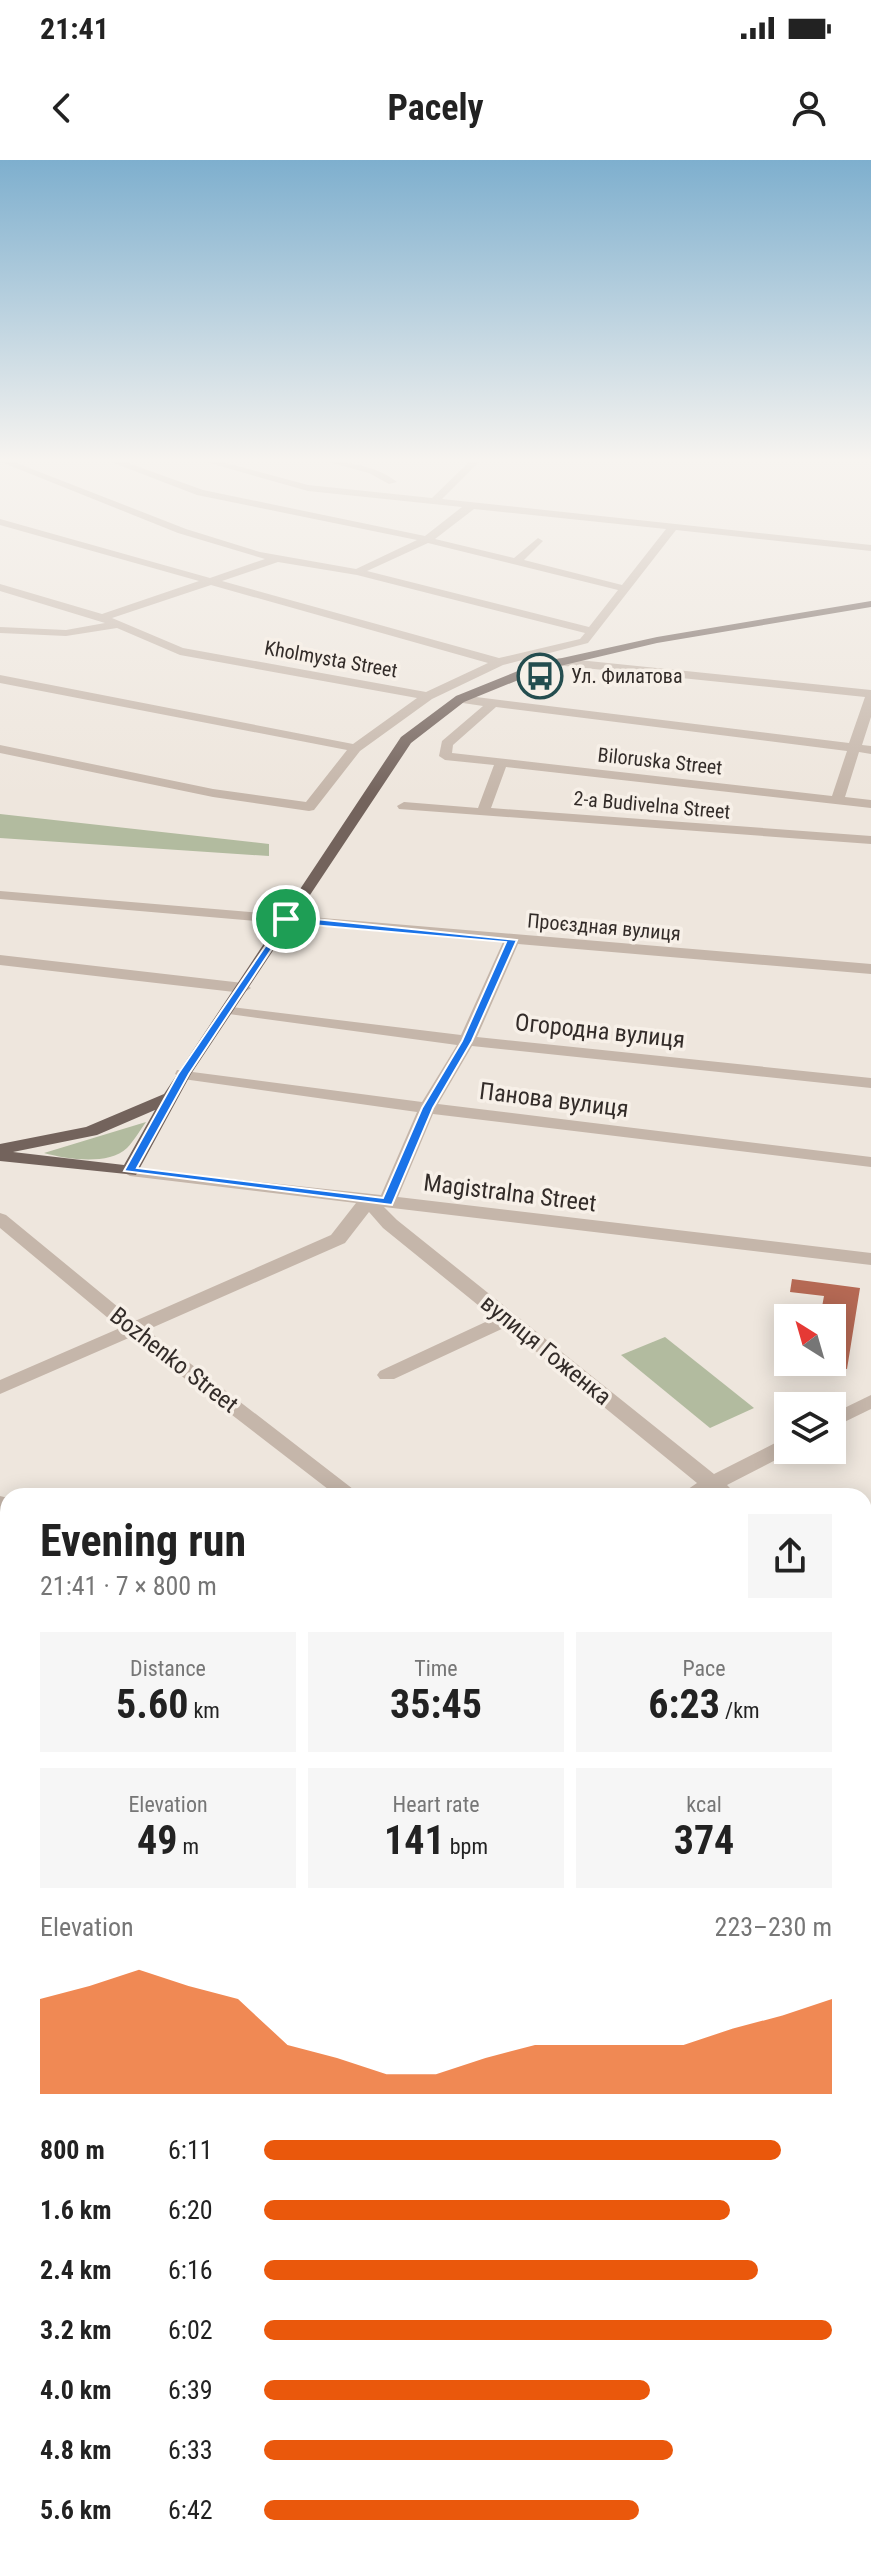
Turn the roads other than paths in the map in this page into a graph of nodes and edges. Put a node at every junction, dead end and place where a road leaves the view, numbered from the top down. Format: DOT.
graph roads {
  1 [pos="188,574"];
  2 [pos="239,574"];
  3 [pos="364,574"];
  4 [pos="564,574"];
  5 [pos="638,574"];
  6 [pos="218,582"];
  7 [pos="0,587"];
  8 [pos="626,589"];
  9 [pos="871,604"];
  10 [pos="102,618"];
  11 [pos="116,625"];
  12 [pos="0,630"];
  13 [pos="588,636"];
  14 [pos="499,662"];
  15 [pos="559,662"];
  16 [pos="0,679"];
  17 [pos="17,684"];
  18 [pos="0,691"];
  19 [pos="428,696"];
  20 [pos="871,696"];
  21 [pos="460,699"];
  22 [pos="493,703"];
  23 [pos="355,748"];
  24 [pos="855,748"];
  25 [pos="0,749"];
  26 [pos="871,750"];
  27 [pos="501,763"];
  28 [pos="837,800"];
  29 [pos="871,804"];
  30 [pos="404,806"];
  31 [pos="483,812"];
  32 [pos="871,840"];
  33 [pos="0,895"];
  34 [pos="286,919"];
  35 [pos="512,940"];
  36 [pos="0,960"];
  37 [pos="871,969"];
  38 [pos="243,988"];
  39 [pos="229,1009"];
  40 [pos="467,1041"];
  41 [pos="183,1074"];
  42 [pos="871,1083"];
  43 [pos="171,1097"];
  44 [pos="427,1108"];
  45 [pos="0,1149"];
  46 [pos="0,1156"];
  47 [pos="871,1162"];
  48 [pos="130,1171"];
  49 [pos="378,1201"];
  50 [pos="0,1219"];
  51 [pos="871,1259"];
  52 [pos="508,1319"];
  53 [pos="134,1330"];
  54 [pos="387,1375"];
  55 [pos="0,1388"];
  56 [pos="871,1401"];
  57 [pos="846,1414"];
  58 [pos="774,1454"];
  59 [pos="341,1488"];
  60 [pos="718,1488"];
  61 [pos="723,1488"];
  1 -- 6 [label="street"];
  2 -- 6 [label="street"];
  3 -- 13 [label="street"];
  4 -- 8 [label="street"];
  5 -- 8 [label="street"];
  6 -- 10 [label="street"];
  6 -- 14 [label="street"];
  7 -- 10 [label="street, Kholmysta Street"];
  8 -- 13 [label="street"];
  9 -- 15 [label="main road"];
  10 -- 11 [label="street, Kholmysta Street"];
  11 -- 12 [label="street"];
  11 -- 19 [label="street, Kholmysta Street"];
  13 -- 14 [label="street"];
  13 -- 15 [label="street"];
  14 -- 19 [label="street"];
  15 -- 20 [label="street"];
  15 -- 21 [label="main road"];
  16 -- 17 [label="street"];
  17 -- 18 [label="street"];
  17 -- 23 [label="street"];
  19 -- 23 [label="street"];
  20 -- 24 [label="street"];
  21 -- 22 [label="street"];
  21 -- 34 [label="main road"];
  22 -- 24 [label="street"];
  22 -- 27 [label="street, Biloruska Street"];
  23 -- 25 [label="street"];
  24 -- 26 [label="street"];
  24 -- 28 [label="street"];
  27 -- 28 [label="street, Biloruska Street"];
  27 -- 31 [label="street"];
  28 -- 29 [label="street, Biloruska Street"];
  30 -- 31 [label="street, 2-a Budivelna Street"];
  31 -- 32 [label="street, 2-a Budivelna Street"];
  33 -- 34 [label="street, Проєздная вулиця"];
  34 -- 35 [label="street, Проєздная вулиця"];
  34 -- 38 [label="main road"];
  35 -- 37 [label="street, Проєздная вулиця"];
  35 -- 40 [label="street"];
  36 -- 38 [label="street"];
  38 -- 39 [label="main road"];
  39 -- 40 [label="street, Огородна вулиця"];
  39 -- 41 [label="main road"];
  40 -- 42 [label="street, Огородна вулиця"];
  40 -- 44 [label="street"];
  41 -- 43 [label="main road"];
  41 -- 44 [label="street, Панова вулиця"];
  43 -- 45 [label="main road"];
  43 -- 48 [label="main road"];
  44 -- 47 [label="street, Панова вулиця"];
  44 -- 49 [label="street"];
  46 -- 48 [label="main road, Magistralna Street"];
  48 -- 49 [label="street, Magistralna Street"];
  49 -- 51 [label="street, Magistralna Street"];
  49 -- 52 [label="street, вулиця Гоженка"];
  49 -- 53 [label="street"];
  50 -- 53 [label="street, Bozhenko Street"];
  52 -- 54 [label="street"];
  52 -- 60 [label="street, вулиця Гоженка"];
  53 -- 55 [label="street"];
  53 -- 59 [label="street, Bozhenko Street"];
  56 -- 57 [label="street"];
  58 -- 61 [label="street"];
}
